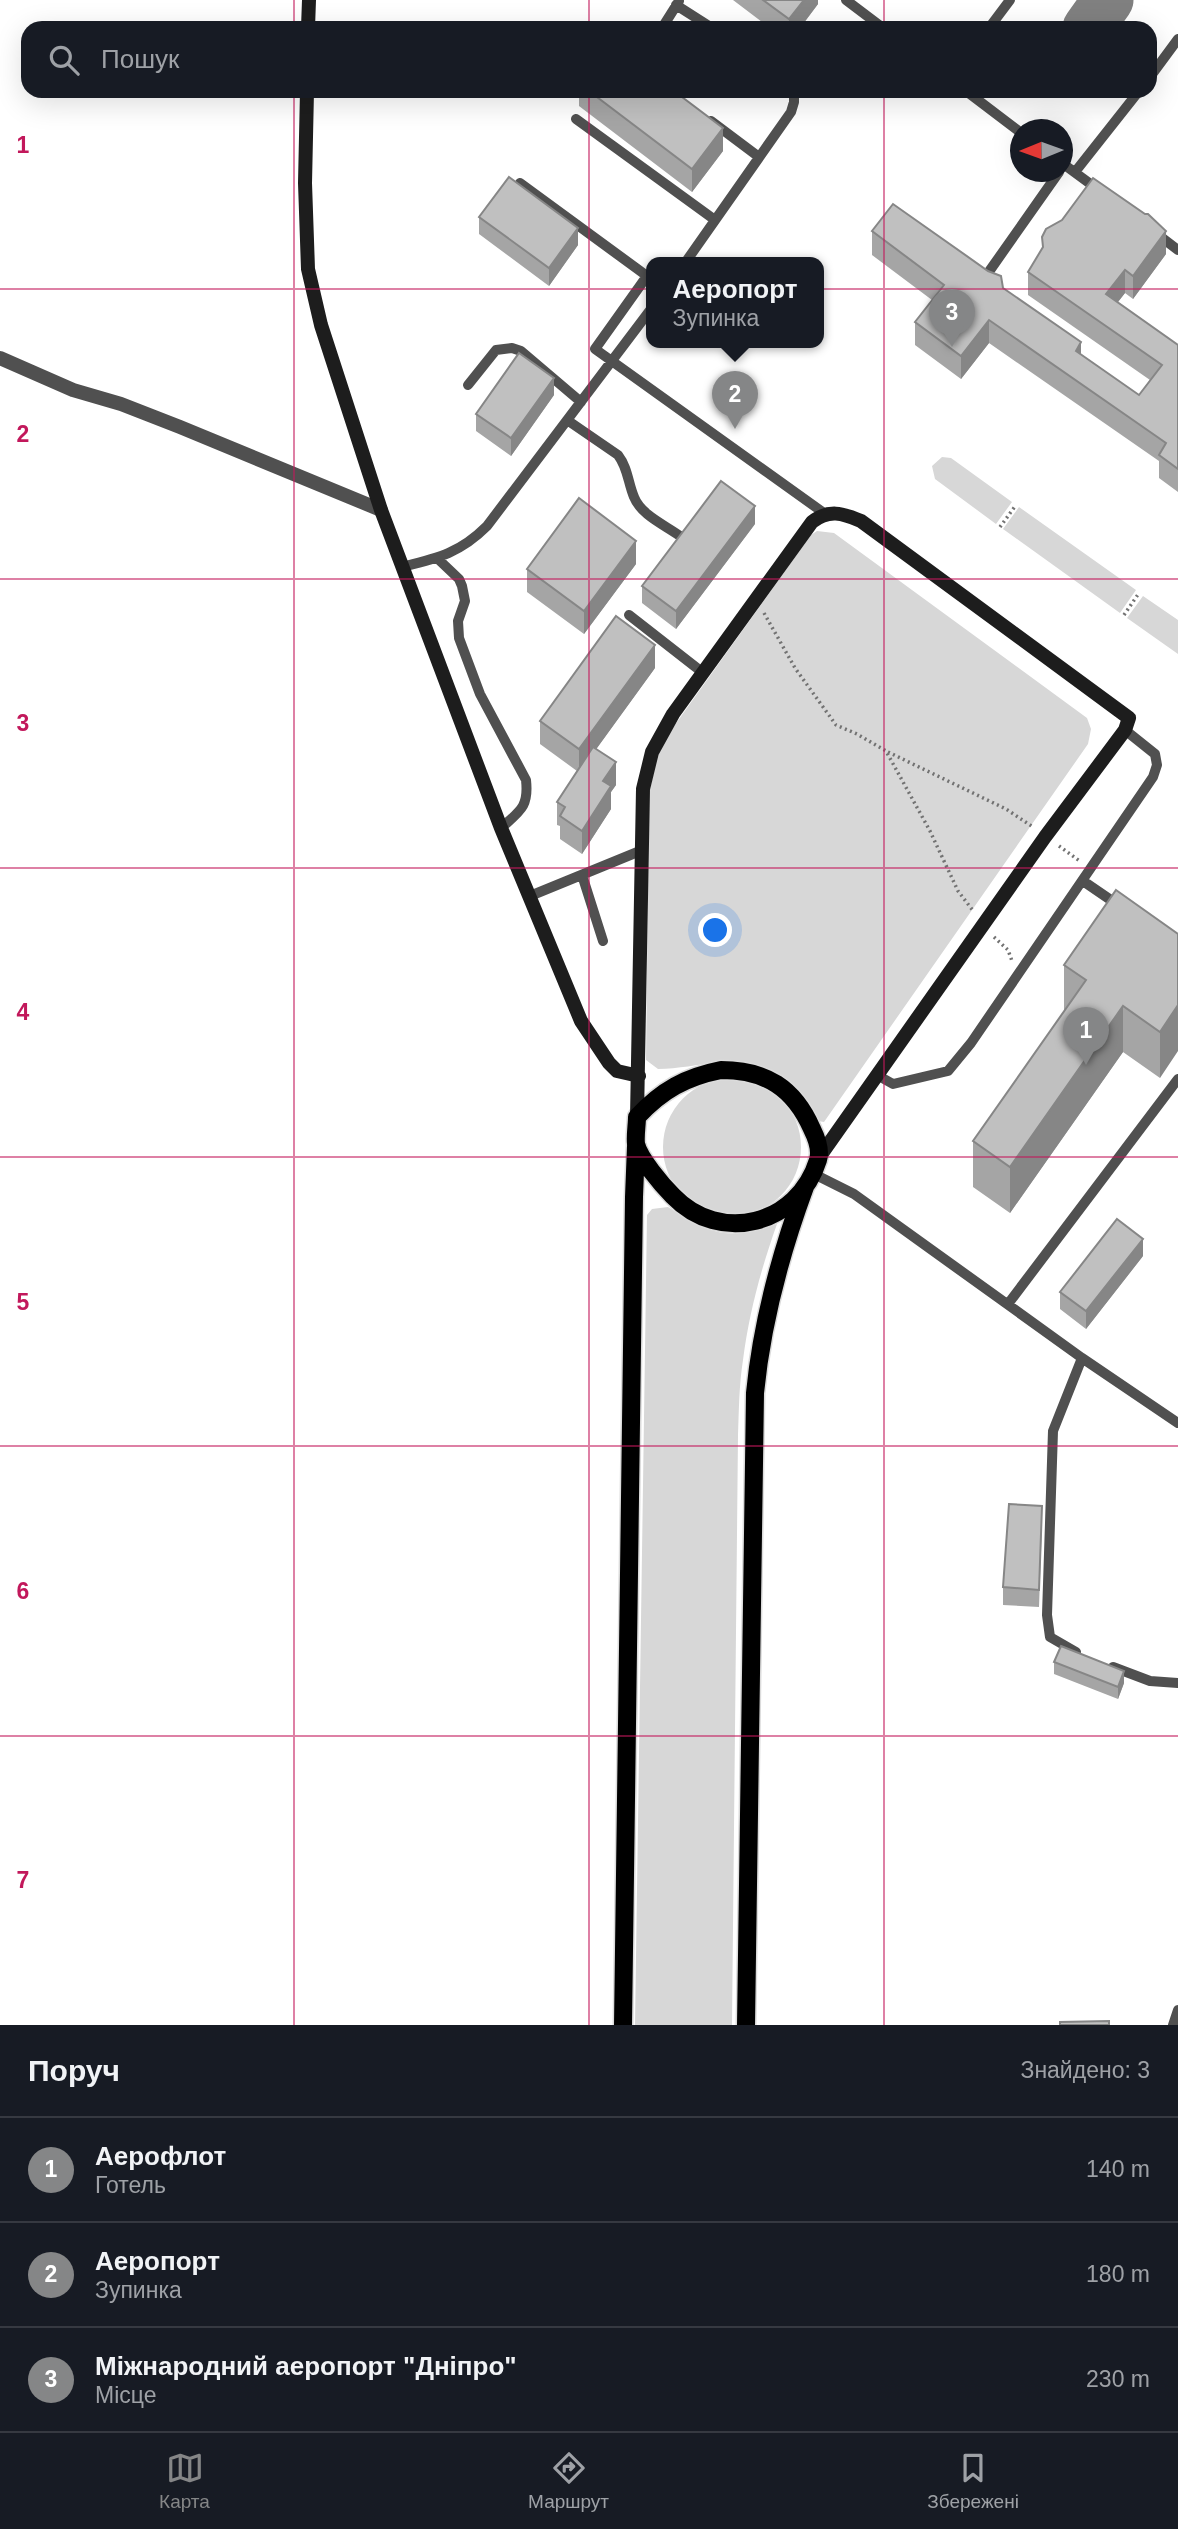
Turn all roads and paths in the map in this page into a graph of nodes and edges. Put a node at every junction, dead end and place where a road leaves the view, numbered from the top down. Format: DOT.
graph roads {
  1 [pos="309,0"];
  2 [pos="1010,0"];
  3 [pos="849,1"];
  4 [pos="678,2"];
  5 [pos="308,21"];
  6 [pos="666,21"];
  7 [pos="703,21"];
  8 [pos="874,21"];
  9 [pos="994,21"];
  10 [pos="1178,39"];
  11 [pos="1157,68"];
  12 [pos="307,98"];
  13 [pos="794,98"];
  14 [pos="975,98"];
  15 [pos="1133,98"];
  16 [pos="705,116"];
  17 [pos="576,119"];
  18 [pos="1010,124"];
  19 [pos="759,157"];
  20 [pos="1075,172"];
  21 [pos="1051,182"];
  22 [pos="520,183"];
  23 [pos="1106,195"];
  24 [pos="715,220"];
  25 [pos="1147,226"];
  26 [pos="1178,250"];
  27 [pos="689,257"];
  28 [pos="988,273"];
  29 [pos="646,275"];
  30 [pos="646,277"];
  31 [pos="646,316"];
  32 [pos="0,358"];
  33 [pos="612,361"];
  34 [pos="468,385"];
  35 [pos="581,402"];
  36 [pos="568,420"];
  37 [pos="1016,505"];
  38 [pos="381,510"];
  39 [pos="824,513"];
  40 [pos="1000,527"];
  41 [pos="680,536"];
  42 [pos="438,559"];
  43 [pos="401,567"];
  44 [pos="1139,593"];
  45 [pos="753,601"];
  46 [pos="629,615"];
  47 [pos="1124,615"];
  48 [pos="702,672"];
  49 [pos="1125,730"];
  50 [pos="886,751"];
  51 [pos="500,828"];
  52 [pos="1045,837"];
  53 [pos="640,851"];
  54 [pos="1091,870"];
  55 [pos="582,875"];
  56 [pos="1083,881"];
  57 [pos="530,896"];
  58 [pos="1136,918"];
  59 [pos="983,925"];
  60 [pos="603,941"];
  61 [pos="1018,976"];
  62 [pos="877,1074"];
  63 [pos="639,1076"];
  64 [pos="1178,1079"];
  65 [pos="637,1117"];
  66 [pos="636,1146"];
  67 [pos="812,1173"];
  68 [pos="1008,1304"];
  69 [pos="1082,1359"];
  70 [pos="1178,1423"];
  71 [pos="1089,1658"];
  72 [pos="1101,1663"];
  73 [pos="1178,1683"];
  74 [pos="1178,2010"];
  75 [pos="623,2025"];
  76 [pos="746,2025"];
  77 [pos="1173,2025"];
  1 -- 5 [label="main road"];
  2 -- 9 [label="lane"];
  3 -- 8 [label="lane"];
  4 -- 6 [label="lane"];
  4 -- 7 [label="lane"];
  10 -- 11 [label="lane"];
  12 -- 38 [label="main road"];
  13 -- 19 [label="lane"];
  14 -- 18 [label="lane"];
  15 -- 20 [label="lane"];
  16 -- 19 [label="lane"];
  17 -- 24 [label="lane"];
  19 -- 24 [label="lane"];
  20 -- 23 [label="lane"];
  21 -- 28 [label="lane"];
  22 -- 29 [label="lane"];
  24 -- 27 [label="lane"];
  25 -- 26 [label="lane"];
  30 -- 33 [label="lane"];
  31 -- 33 [label="lane"];
  32 -- 38 [label="street"];
  33 -- 35 [label="lane"];
  33 -- 39 [label="lane"];
  34 -- 35 [label="lane"];
  35 -- 36 [label="lane"];
  36 -- 41 [label="lane"];
  36 -- 42 [label="lane"];
  37 -- 40 [label="path"];
  38 -- 43 [label="main road"];
  39 -- 45 [label="main road"];
  39 -- 49 [label="main road"];
  42 -- 43 [label="lane"];
  42 -- 51 [label="lane"];
  43 -- 51 [label="main road"];
  44 -- 47 [label="path"];
  45 -- 48 [label="main road"];
  45 -- 50 [label="path"];
  46 -- 48 [label="lane"];
  48 -- 53 [label="main road"];
  49 -- 52 [label="main road"];
  49 -- 54 [label="lane"];
  50 -- 52 [label="path"];
  50 -- 59 [label="path"];
  51 -- 57 [label="main road"];
  52 -- 54 [label="path"];
  52 -- 59 [label="main road"];
  53 -- 55 [label="lane"];
  53 -- 63 [label="main road"];
  54 -- 56 [label="lane"];
  55 -- 57 [label="lane"];
  55 -- 60 [label="lane"];
  56 -- 58 [label="lane"];
  56 -- 61 [label="lane"];
  57 -- 63 [label="main road"];
  59 -- 61 [label="path"];
  59 -- 62 [label="main road"];
  61 -- 62 [label="lane"];
  62 -- 67 [label="main road"];
  63 -- 65 [label="main road"];
  64 -- 68 [label="lane"];
  65 -- 66 [label="main road"];
  65 -- 67 [label="main road"];
  66 -- 67 [label="main road"];
  66 -- 75 [label="main road"];
  67 -- 68 [label="lane"];
  67 -- 76 [label="main road"];
  68 -- 69 [label="lane"];
  69 -- 70 [label="lane"];
  69 -- 71 [label="lane"];
  72 -- 73 [label="lane"];
  74 -- 77 [label="lane"];
}
